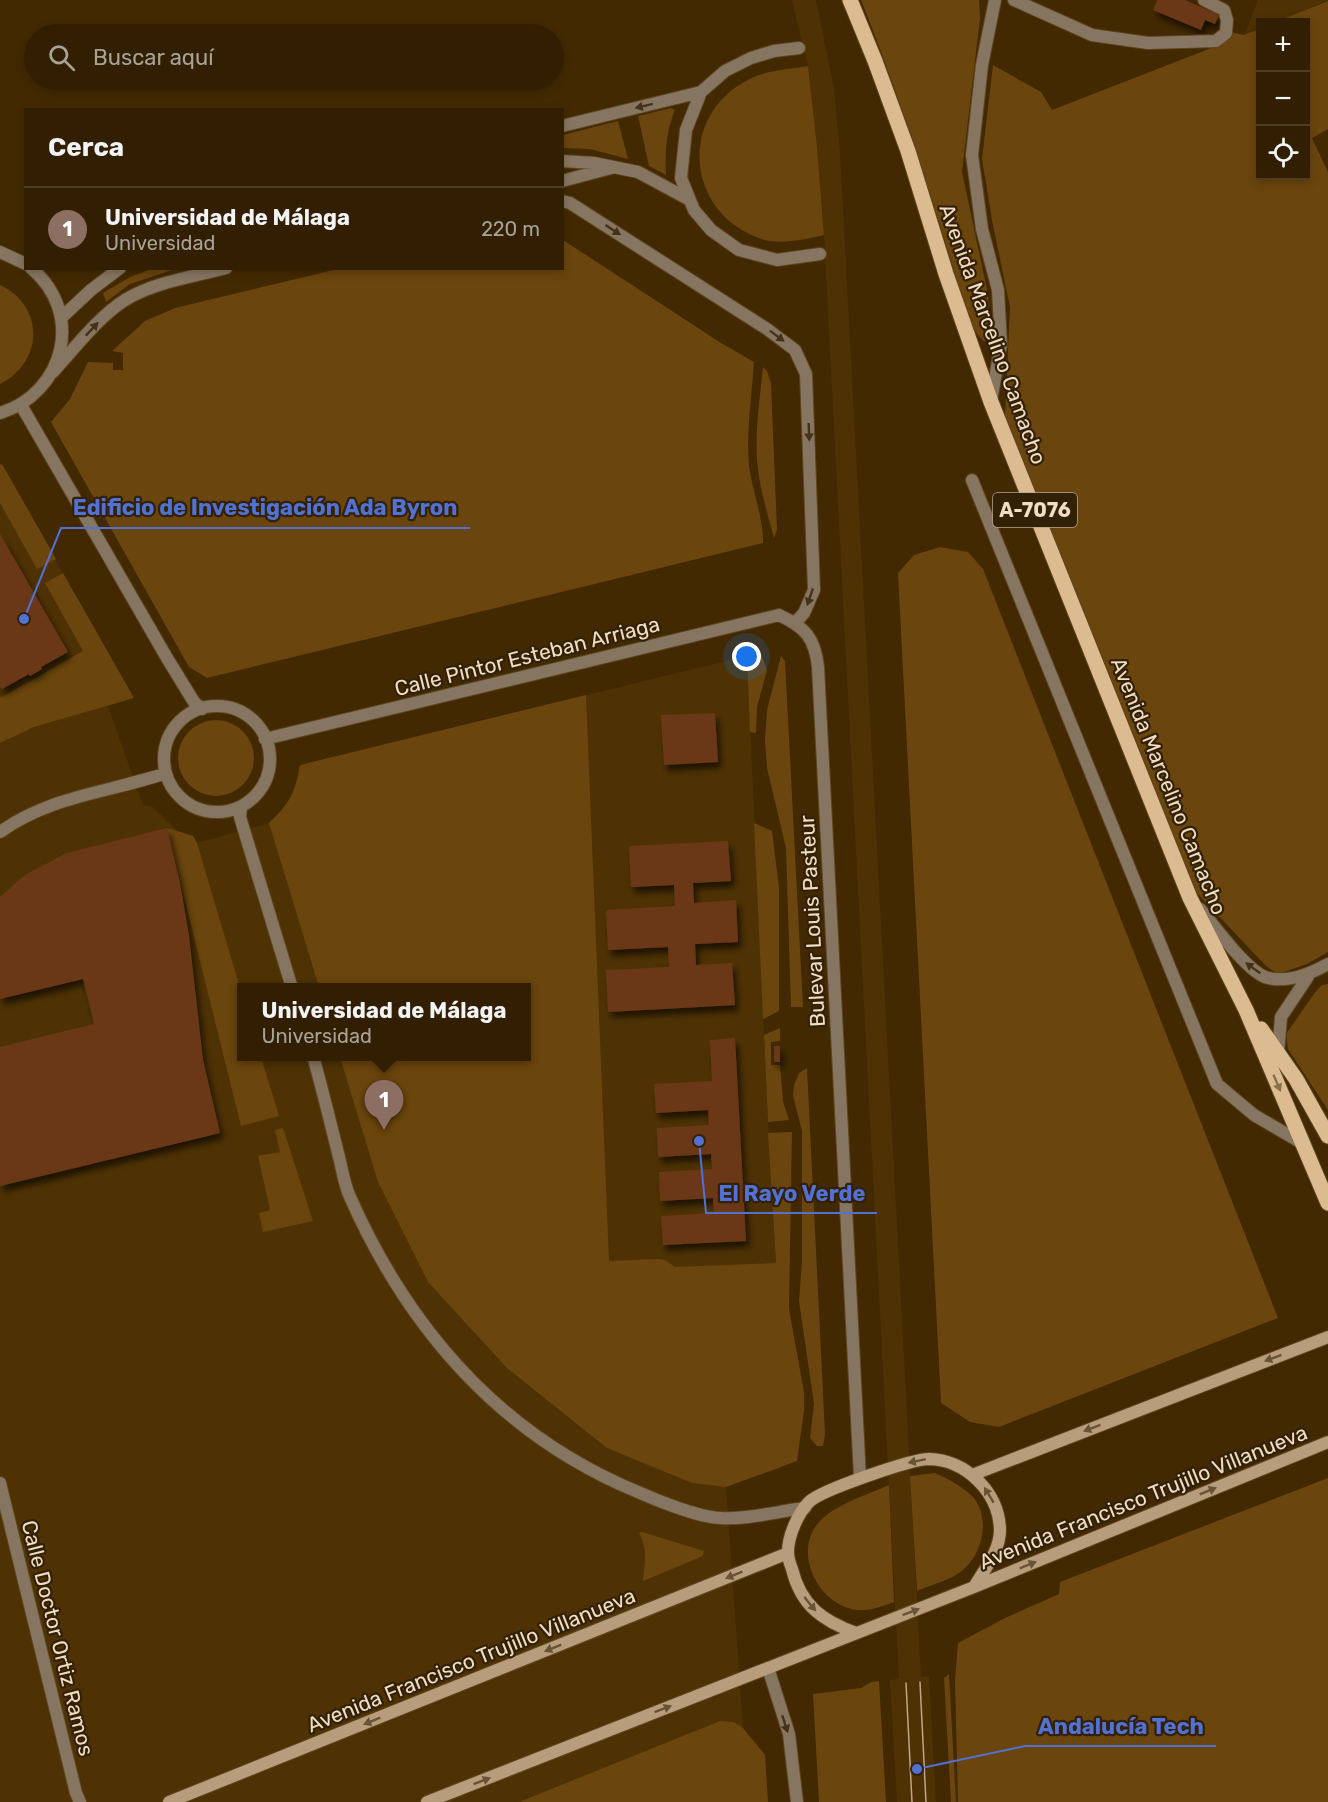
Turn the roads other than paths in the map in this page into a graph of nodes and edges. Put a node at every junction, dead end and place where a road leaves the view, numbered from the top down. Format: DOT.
graph roads {
  1 [pos="850,0"];
  2 [pos="995,0"];
  3 [pos="1014,0"];
  4 [pos="1204,0"];
  5 [pos="799,48"];
  6 [pos="701,92"];
  7 [pos="564,126"];
  8 [pos="564,161"];
  9 [pos="614,167"];
  10 [pos="564,180"];
  11 [pos="690,200"];
  12 [pos="564,202"];
  13 [pos="0,252"];
  14 [pos="24,252"];
  15 [pos="820,254"];
  16 [pos="24,263"];
  17 [pos="33,270"];
  18 [pos="117,270"];
  19 [pos="218,270"];
  20 [pos="62,318"];
  21 [pos="53,372"];
  22 [pos="991,402"];
  23 [pos="21,405"];
  24 [pos="0,413"];
  25 [pos="972,480"];
  26 [pos="796,622"];
  27 [pos="202,708"];
  28 [pos="265,739"];
  29 [pos="166,773"];
  30 [pos="241,807"];
  31 [pos="0,832"];
  32 [pos="1190,898"];
  33 [pos="1328,964"];
  34 [pos="1309,975"];
  35 [pos="291,983"];
  36 [pos="1246,1010"];
  37 [pos="1278,1053"];
  38 [pos="314,1061"];
  39 [pos="1328,1136"];
  40 [pos="1302,1143"];
  41 [pos="1328,1203"];
  42 [pos="1328,1336"];
  43 [pos="1328,1442"];
  44 [pos="972,1475"];
  45 [pos="860,1479"];
  46 [pos="0,1483"];
  47 [pos="806,1508"];
  48 [pos="788,1553"];
  49 [pos="974,1587"];
  50 [pos="856,1633"];
  51 [pos="768,1668"];
  52 [pos="80,1802"];
  53 [pos="169,1802"];
  54 [pos="427,1802"];
  55 [pos="797,1802"];
  1 -- 22 [label="main road, Avenida Marcelino Camacho / A-7076"];
  2 -- 22 [label="street"];
  3 -- 4 [label="street"];
  5 -- 6 [label="street"];
  6 -- 7 [label="street, one-way"];
  6 -- 11 [label="street"];
  8 -- 9 [label="street"];
  9 -- 10 [label="street"];
  9 -- 11 [label="street"];
  11 -- 15 [label="street"];
  12 -- 26 [label="street, one-way"];
  13 -- 14 [label="street"];
  13 -- 16 [label="street"];
  17 -- 20 [label="street"];
  18 -- 20 [label="street"];
  21 -- 19 [label="street, one-way"];
  20 -- 21 [label="street"];
  21 -- 23 [label="street"];
  22 -- 32 [label="main road, Avenida Marcelino Camacho / A-7076"];
  23 -- 24 [label="street"];
  23 -- 27 [label="street"];
  25 -- 40 [label="street"];
  26 -- 28 [label="street, Calle Pintor Esteban Arriaga"];
  26 -- 45 [label="street, Bulevar Louis Pasteur"];
  27 -- 28 [label="street"];
  27 -- 29 [label="street"];
  28 -- 30 [label="street"];
  29 -- 30 [label="street"];
  29 -- 31 [label="street"];
  30 -- 35 [label="street"];
  34 -- 32 [label="street, one-way"];
  32 -- 36 [label="main road, Avenida Marcelino Camacho / A-7076"];
  33 -- 34 [label="street"];
  34 -- 37 [label="street"];
  36 -- 37 [label="main road, Avenida Marcelino Camacho / A-7076"];
  36 -- 40 [label="main road, Avenida Marcelino Camacho / A-7076, one-way"];
  37 -- 39 [label="main road, Avenida Marcelino Camacho / A-7076"];
  38 -- 47 [label="street"];
  40 -- 41 [label="main road, Avenida Marcelino Camacho / A-7076"];
  42 -- 44 [label="street, one-way"];
  49 -- 43 [label="street, Avenida Francisco Trujillo Villanueva, one-way"];
  44 -- 45 [label="street, one-way"];
  49 -- 44 [label="street, one-way"];
  45 -- 47 [label="street"];
  46 -- 52 [label="street, Calle Doctor Ortiz Ramos"];
  47 -- 48 [label="street"];
  48 -- 50 [label="street, one-way"];
  48 -- 53 [label="street, Avenida Francisco Trujillo Villanueva, one-way"];
  50 -- 49 [label="street, one-way"];
  50 -- 51 [label="street"];
  54 -- 51 [label="street, one-way"];
  51 -- 55 [label="street, one-way"];
}
